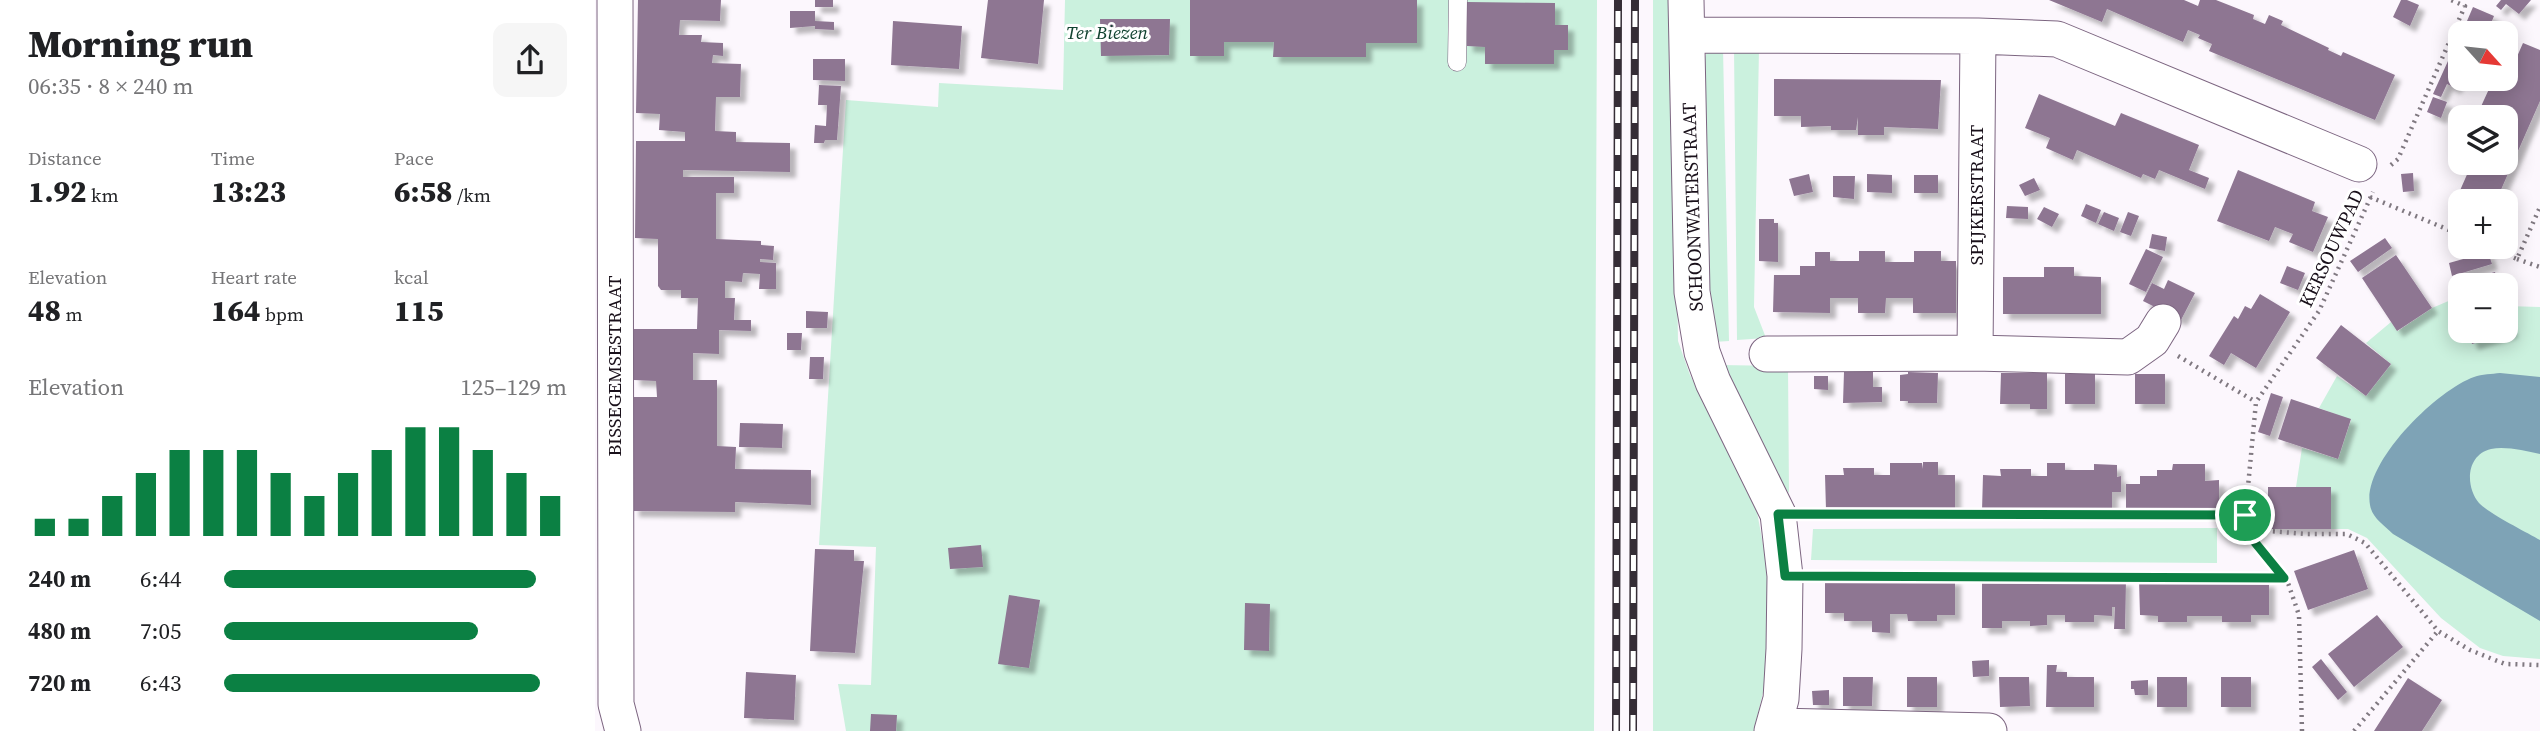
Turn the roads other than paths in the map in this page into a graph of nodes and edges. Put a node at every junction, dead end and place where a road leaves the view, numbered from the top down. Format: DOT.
graph roads {
  1 [pos="615,0"];
  2 [pos="1458,0"];
  3 [pos="1686,0"];
  4 [pos="1687,35"];
  5 [pos="1977,36"];
  6 [pos="1457,62"];
  7 [pos="2375,172"];
  8 [pos="2158,331"];
  9 [pos="1975,353"];
  10 [pos="1767,354"];
  11 [pos="611,713"];
  12 [pos="1774,728"];
  13 [pos="1989,731"];
  1 -- 11 [label="street, BISSEGEMSESTRAAT"];
  2 -- 6 [label="lane"];
  3 -- 4 [label="street, SCHOONWATERSTRAAT"];
  4 -- 5 [label="street"];
  4 -- 12 [label="street, SCHOONWATERSTRAAT"];
  5 -- 7 [label="street"];
  5 -- 9 [label="street, SPIJKERSTRAAT"];
  8 -- 9 [label="street"];
  9 -- 10 [label="street"];
  12 -- 13 [label="street"];
}
